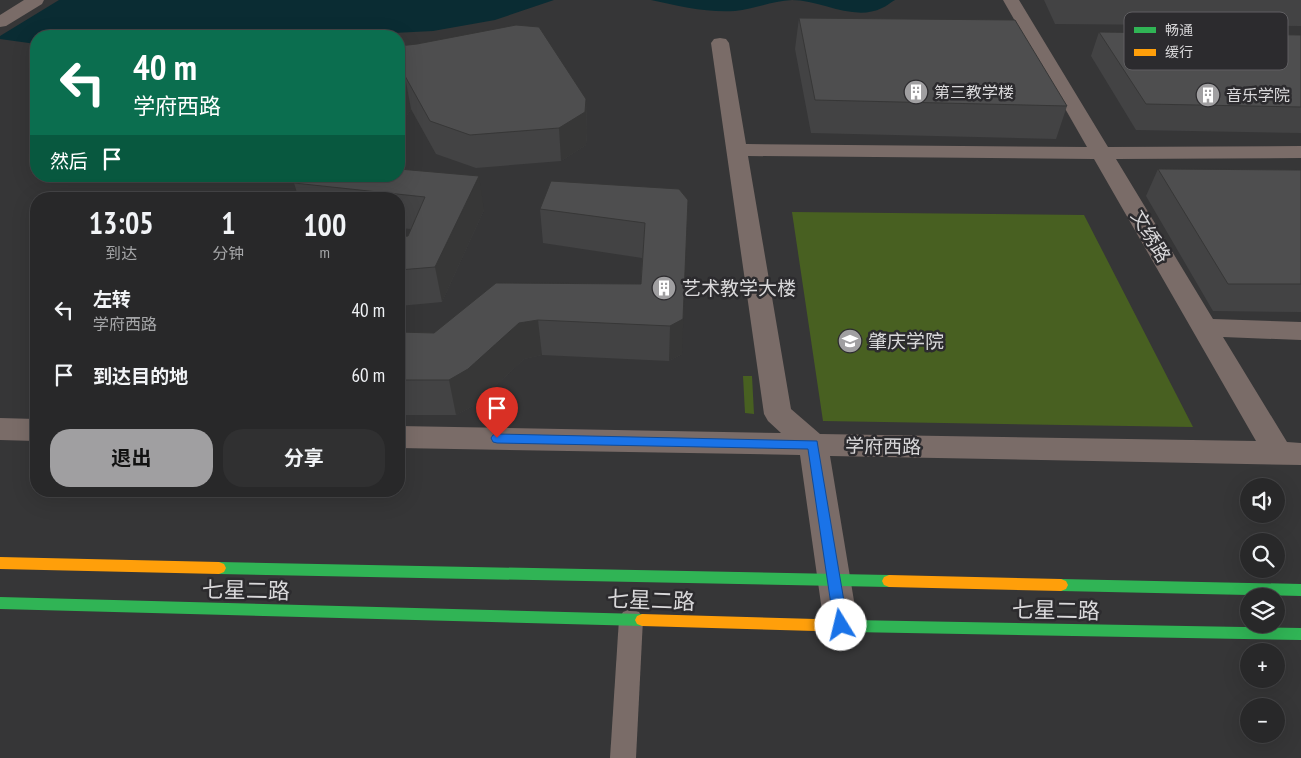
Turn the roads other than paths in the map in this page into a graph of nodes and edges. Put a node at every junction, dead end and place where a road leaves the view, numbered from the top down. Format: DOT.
graph roads {
  1 [pos="36,0"];
  2 [pos="1011,0"];
  3 [pos="0,22"];
  4 [pos="720,43"];
  5 [pos="737,150"];
  6 [pos="1301,152"];
  7 [pos="1102,153"];
  8 [pos="1206,328"];
  9 [pos="1301,331"];
  10 [pos="0,429"];
  11 [pos="30,430"];
  12 [pos="405,437"];
  13 [pos="813,444"];
  14 [pos="1289,453"];
  15 [pos="0,563"];
  16 [pos="834,580"];
  17 [pos="1301,590"];
  18 [pos="0,603"];
  19 [pos="631,619"];
  20 [pos="841,625"];
  21 [pos="1301,634"];
  22 [pos="623,758"];
  1 -- 3 [label="street"];
  2 -- 7 [label="street, 文绣路"];
  4 -- 5 [label="street"];
  5 -- 7 [label="street"];
  5 -- 13 [label="street"];
  6 -- 7 [label="street"];
  7 -- 8 [label="street, 文绣路"];
  8 -- 9 [label="street"];
  8 -- 14 [label="street, 文绣路"];
  10 -- 11 [label="street"];
  12 -- 13 [label="street, 学府西路"];
  13 -- 14 [label="street, 学府西路"];
  13 -- 16 [label="street"];
  15 -- 16 [label="street, 七星二路"];
  16 -- 17 [label="street, 七星二路"];
  16 -- 20 [label="street"];
  18 -- 19 [label="street, 七星二路"];
  19 -- 20 [label="street, 七星二路"];
  19 -- 22 [label="lane"];
  20 -- 21 [label="street, 七星二路"];
}
